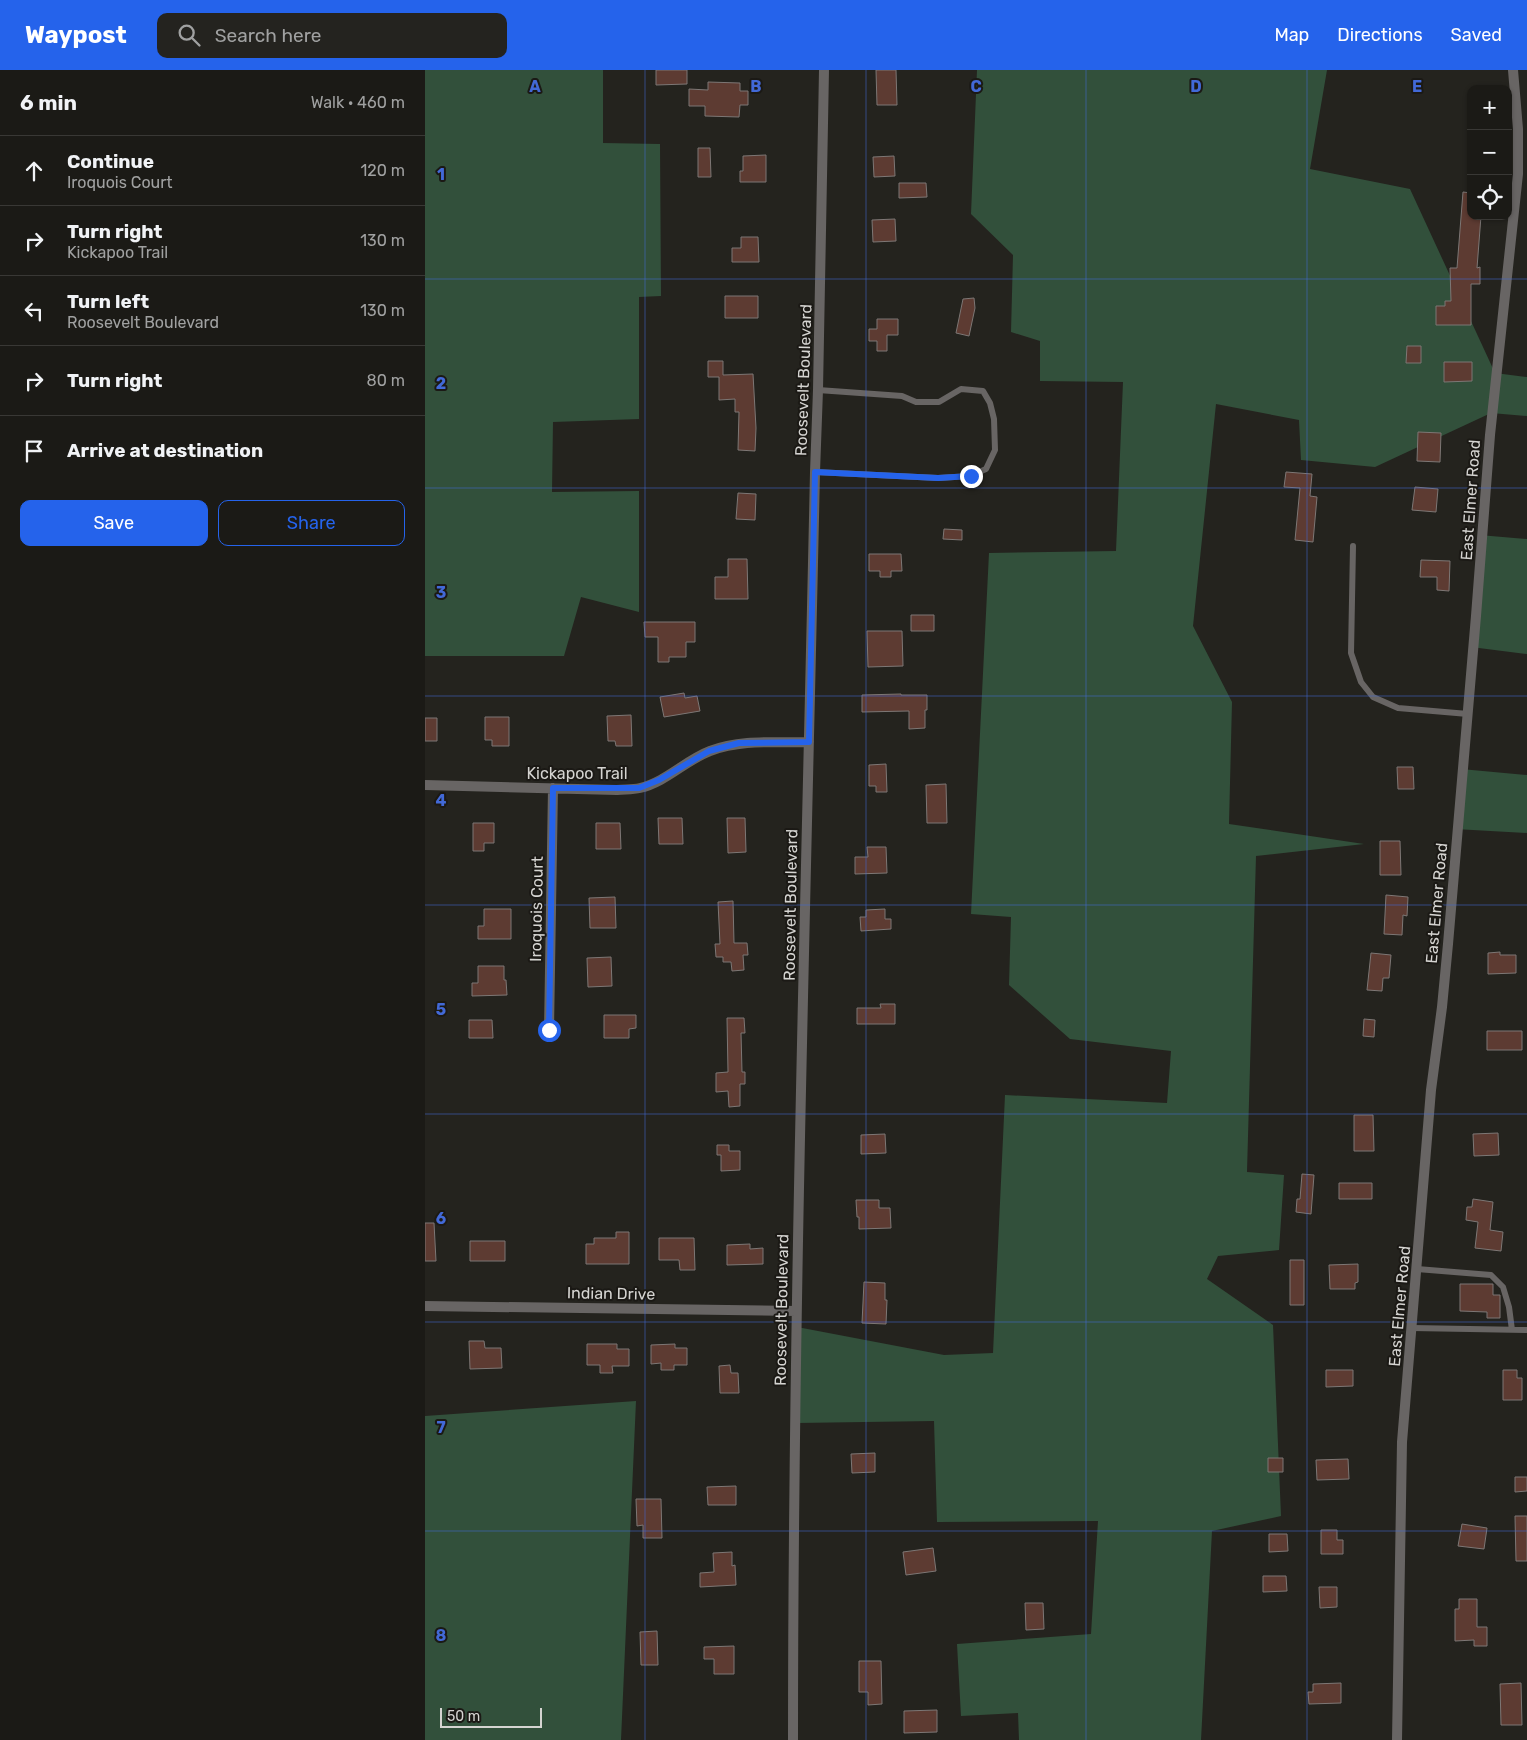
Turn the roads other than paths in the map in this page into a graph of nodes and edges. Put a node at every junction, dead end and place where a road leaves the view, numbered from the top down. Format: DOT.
graph roads {
  1 [pos="824,70"];
  2 [pos="1513,70"];
  3 [pos="818,390"];
  4 [pos="815,472"];
  5 [pos="1353,546"];
  6 [pos="1467,714"];
  7 [pos="809,742"];
  8 [pos="425,785"];
  9 [pos="553,788"];
  10 [pos="549,1030"];
  11 [pos="1417,1269"];
  12 [pos="425,1306"];
  13 [pos="796,1311"];
  14 [pos="1412,1328"];
  15 [pos="1512,1330"];
  16 [pos="1527,1330"];
  17 [pos="793,1740"];
  18 [pos="1397,1740"];
  1 -- 3 [label="street, Roosevelt Boulevard"];
  2 -- 6 [label="street, East Elmer Road"];
  3 -- 4 [label="street, Roosevelt Boulevard"];
  3 -- 4 [label="lane"];
  4 -- 7 [label="street, Roosevelt Boulevard"];
  5 -- 6 [label="lane"];
  6 -- 11 [label="street, East Elmer Road"];
  7 -- 9 [label="street, Kickapoo Trail"];
  7 -- 13 [label="street, Roosevelt Boulevard"];
  8 -- 9 [label="street, Kickapoo Trail"];
  9 -- 10 [label="street, Iroquois Court"];
  11 -- 14 [label="street, East Elmer Road"];
  11 -- 15 [label="lane"];
  12 -- 13 [label="street, Indian Drive"];
  13 -- 17 [label="street, Roosevelt Boulevard"];
  14 -- 15 [label="lane"];
  14 -- 18 [label="street, East Elmer Road"];
  15 -- 16 [label="lane"];
}
